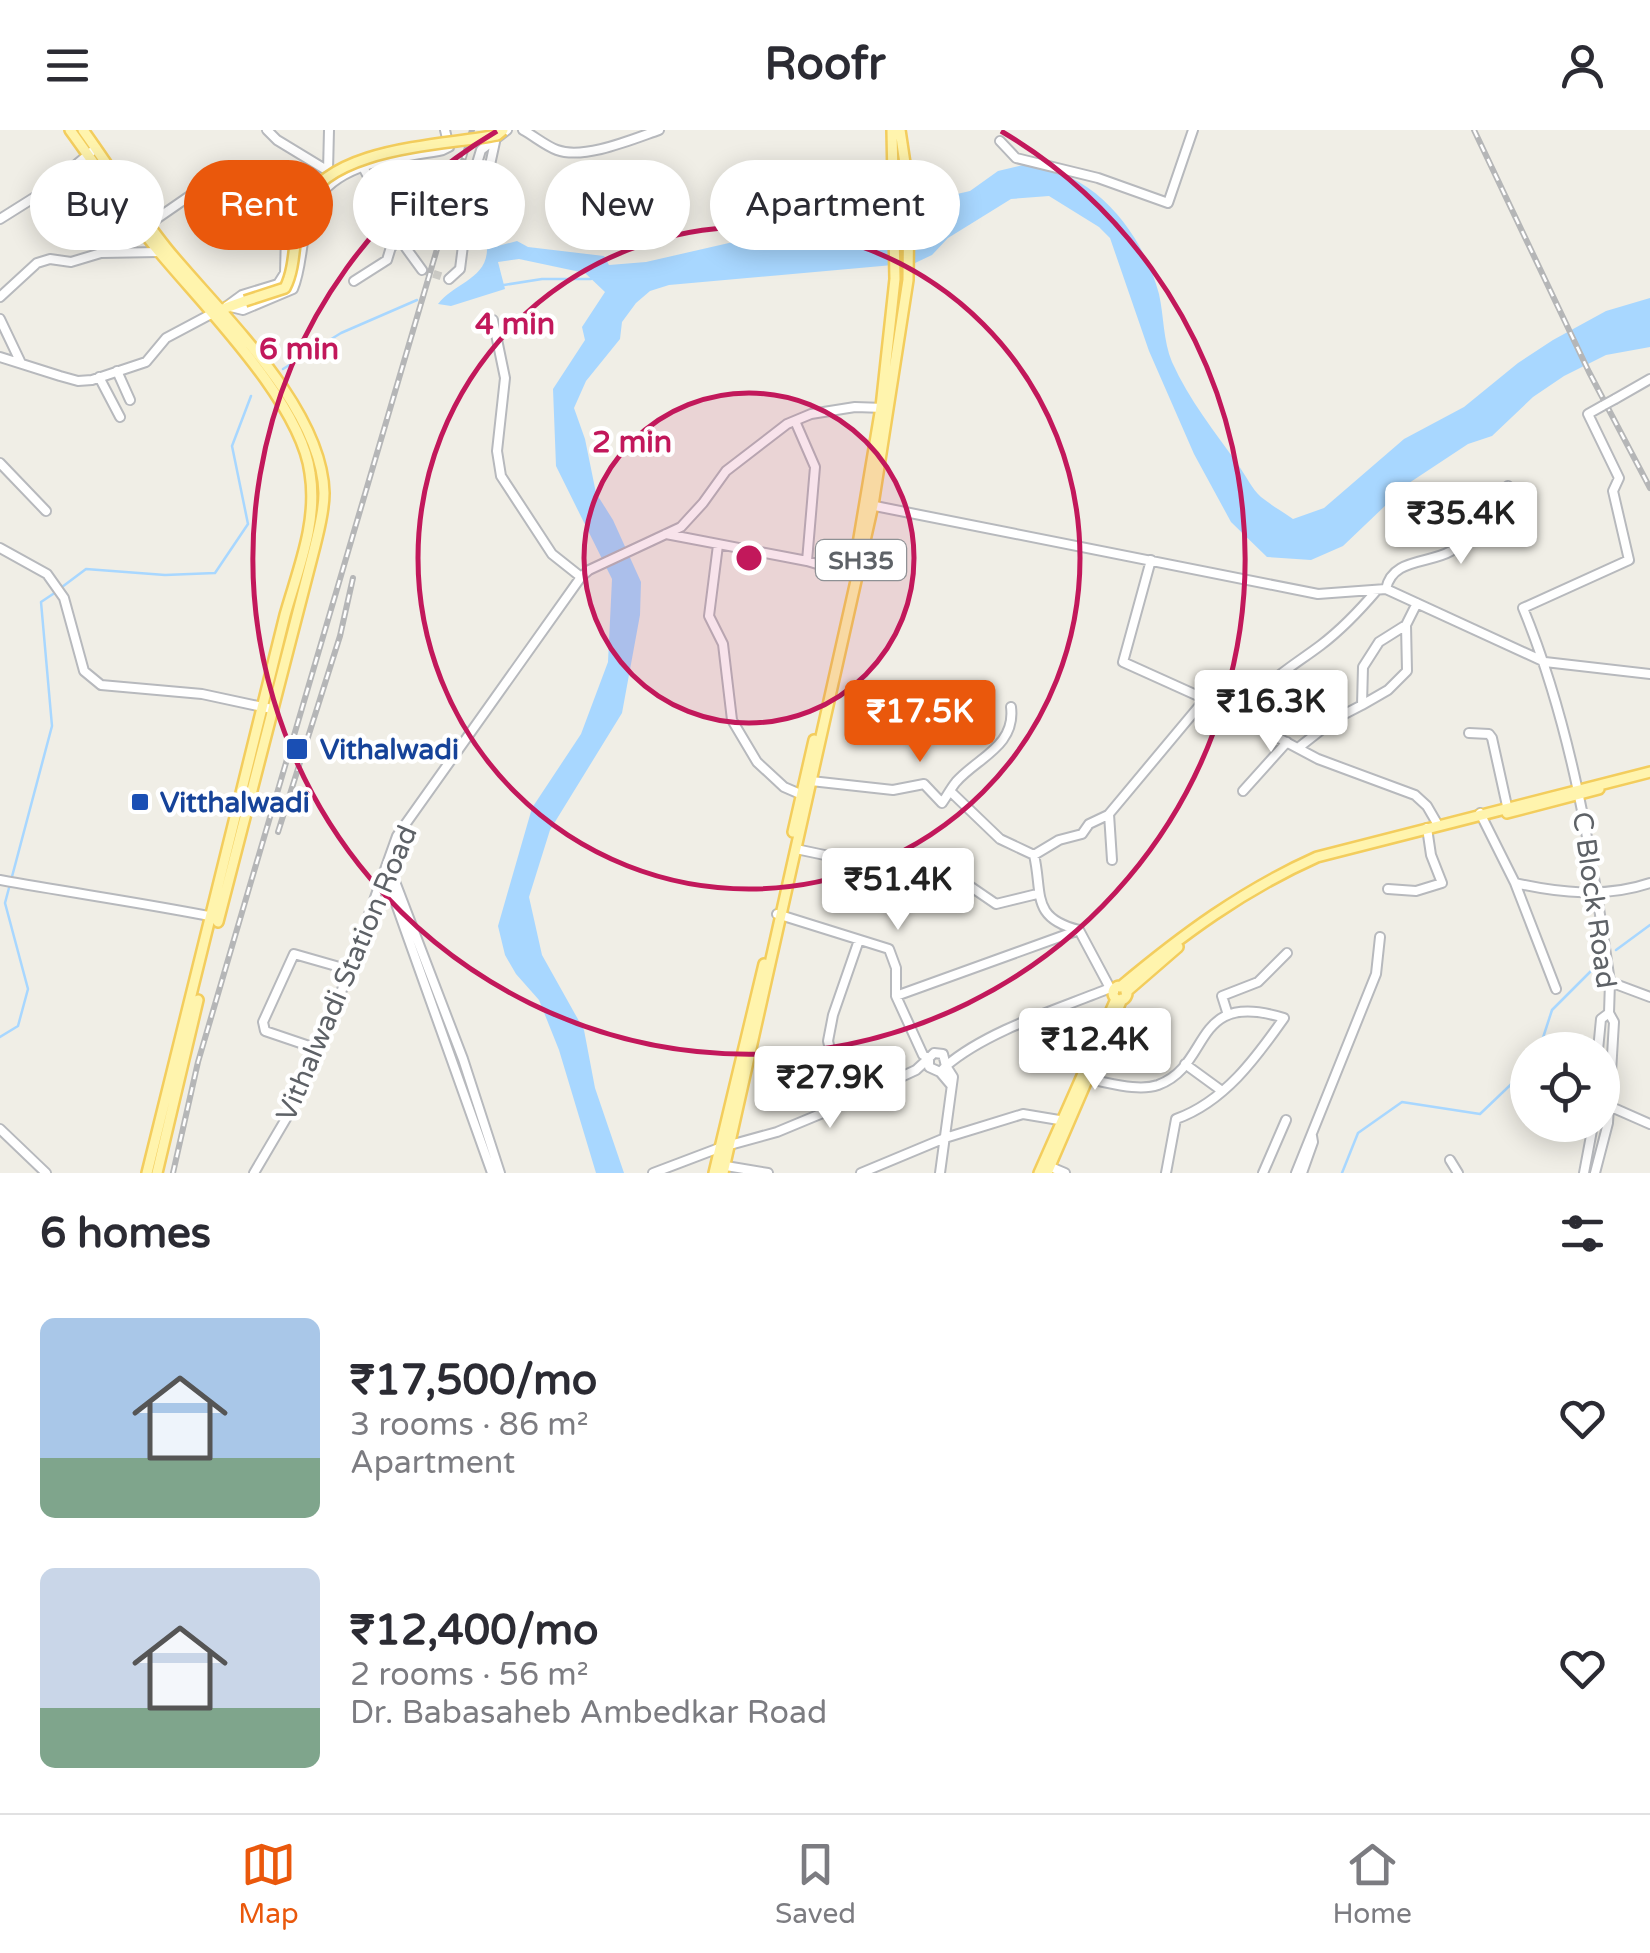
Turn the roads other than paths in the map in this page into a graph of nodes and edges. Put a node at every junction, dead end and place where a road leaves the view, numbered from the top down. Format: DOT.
graph roads {
  1 [pos="70,130"];
  2 [pos="83,130"];
  3 [pos="268,130"];
  4 [pos="329,130"];
  5 [pos="445,130"];
  6 [pos="505,130"];
  7 [pos="522,130"];
  8 [pos="659,130"];
  9 [pos="892,130"];
  10 [pos="900,130"];
  11 [pos="1193,130"];
  12 [pos="1000,141"];
  13 [pos="496,142"];
  14 [pos="92,152"];
  15 [pos="98,160"];
  16 [pos="310,160"];
  17 [pos="328,160"];
  18 [pos="396,160"];
  19 [pos="492,160"];
  20 [pos="353,172"];
  21 [pos="334,182"];
  22 [pos="0,220"];
  23 [pos="164,243"];
  24 [pos="286,250"];
  25 [pos="389,250"];
  26 [pos="408,250"];
  27 [pos="159,252"];
  28 [pos="422,270"];
  29 [pos="449,279"];
  30 [pos="354,281"];
  31 [pos="0,297"];
  32 [pos="220,310"];
  33 [pos="0,319"];
  34 [pos="493,320"];
  35 [pos="0,357"];
  36 [pos="20,361"];
  37 [pos="117,371"];
  38 [pos="100,377"];
  39 [pos="1650,380"];
  40 [pos="130,400"];
  41 [pos="884,408"];
  42 [pos="120,418"];
  43 [pos="795,421"];
  44 [pos="0,464"];
  45 [pos="1508,486"];
  46 [pos="870,504"];
  47 [pos="1517,507"];
  48 [pos="46,511"];
  49 [pos="1525,515"];
  50 [pos="666,534"];
  51 [pos="718,546"];
  52 [pos="0,548"];
  53 [pos="1151,560"];
  54 [pos="807,562"];
  55 [pos="585,574"];
  56 [pos="855,575"];
  57 [pos="1382,590"];
  58 [pos="1417,603"];
  59 [pos="1406,625"];
  60 [pos="1545,662"];
  61 [pos="1650,674"];
  62 [pos="1205,699"];
  63 [pos="1362,705"];
  64 [pos="268,708"];
  65 [pos="1011,708"];
  66 [pos="1242,718"];
  67 [pos="1469,732"];
  68 [pos="1287,742"];
  69 [pos="1298,748"];
  70 [pos="1650,774"];
  71 [pos="811,781"];
  72 [pos="1243,790"];
  73 [pos="1580,790"];
  74 [pos="950,792"];
  75 [pos="804,796"];
  76 [pos="1507,806"];
  77 [pos="1108,815"];
  78 [pos="1481,816"];
  79 [pos="1431,828"];
  80 [pos="796,849"];
  81 [pos="1034,855"];
  82 [pos="1112,860"];
  83 [pos="388,870"];
  84 [pos="0,880"];
  85 [pos="1516,882"];
  86 [pos="1650,883"];
  87 [pos="1388,888"];
  88 [pos="1598,892"];
  89 [pos="1038,894"];
  90 [pos="779,915"];
  91 [pos="216,918"];
  92 [pos="1079,930"];
  93 [pos="1380,937"];
  94 [pos="859,940"];
  95 [pos="1287,953"];
  96 [pos="350,970"];
  97 [pos="1610,982"];
  98 [pos="1556,989"];
  99 [pos="1118,992"];
  100 [pos="896,996"];
  101 [pos="1650,997"];
  102 [pos="1609,1013"];
  103 [pos="1228,1015"];
  104 [pos="1600,1032"];
  105 [pos="1613,1032"];
  106 [pos="318,1049"];
  107 [pos="961,1054"];
  108 [pos="935,1055"];
  109 [pos="1184,1064"];
  110 [pos="939,1069"];
  111 [pos="916,1070"];
  112 [pos="1087,1079"];
  113 [pos="1222,1091"];
  114 [pos="472,1102"];
  115 [pos="844,1104"];
  116 [pos="168,1108"];
  117 [pos="1620,1111"];
  118 [pos="1286,1120"];
  119 [pos="1064,1121"];
  120 [pos="1650,1124"];
  121 [pos="0,1129"];
  122 [pos="946,1138"];
  123 [pos="1590,1142"];
  124 [pos="1601,1142"];
  125 [pos="723,1146"];
  126 [pos="1450,1160"];
  127 [pos="719,1169"];
  128 [pos="1044,1169"];
  129 [pos="1584,1172"];
  130 [pos="46,1173"];
  131 [pos="147,1173"];
  132 [pos="157,1173"];
  133 [pos="254,1173"];
  134 [pos="492,1173"];
  135 [pos="500,1173"];
  136 [pos="653,1173"];
  137 [pos="768,1173"];
  138 [pos="861,1173"];
  139 [pos="940,1173"];
  140 [pos="1065,1173"];
  141 [pos="1166,1173"];
  142 [pos="1263,1173"];
  143 [pos="1299,1173"];
  144 [pos="1458,1173"];
  145 [pos="1595,1173"];
  1 -- 14 [label="main road"];
  2 -- 14 [label="main road"];
  3 -- 16 [label="street"];
  4 -- 17 [label="street"];
  5 -- 18 [label="street"];
  6 -- 13 [label="street"];
  6 -- 32 [label="main road, bridge"];
  7 -- 8 [label="street"];
  9 -- 41 [label="main road, SH35"];
  10 -- 41 [label="main road, SH35"];
  11 -- 12 [label="street"];
  13 -- 19 [label="street"];
  13 -- 29 [label="street"];
  14 -- 15 [label="main road"];
  14 -- 22 [label="street"];
  14 -- 27 [label="main road"];
  20 -- 21 [label="street"];
  21 -- 32 [label="street"];
  23 -- 32 [label="main road"];
  24 -- 32 [label="street"];
  25 -- 30 [label="street"];
  26 -- 28 [label="street"];
  27 -- 31 [label="street"];
  27 -- 32 [label="main road"];
  32 -- 37 [label="street"];
  32 -- 64 [label="main road"];
  33 -- 36 [label="street"];
  34 -- 55 [label="street"];
  35 -- 36 [label="street"];
  36 -- 38 [label="street"];
  37 -- 38 [label="street"];
  37 -- 40 [label="street"];
  38 -- 42 [label="street"];
  39 -- 60 [label="street, C Block Road, bridge"];
  41 -- 43 [label="street"];
  41 -- 46 [label="main road, SH35"];
  43 -- 50 [label="street"];
  43 -- 54 [label="street"];
  44 -- 48 [label="street"];
  45 -- 47 [label="street"];
  46 -- 53 [label="street"];
  46 -- 56 [label="main road, SH35"];
  47 -- 49 [label="street"];
  47 -- 57 [label="street"];
  50 -- 51 [label="street"];
  50 -- 55 [label="street"];
  51 -- 54 [label="street"];
  51 -- 75 [label="street"];
  52 -- 64 [label="street"];
  53 -- 57 [label="street"];
  53 -- 62 [label="street"];
  54 -- 56 [label="street"];
  55 -- 83 [label="street, Vithalwadi Station Road"];
  56 -- 71 [label="main road, SH35"];
  56 -- 75 [label="main road, SH35"];
  57 -- 58 [label="street"];
  57 -- 66 [label="street"];
  58 -- 59 [label="street"];
  58 -- 60 [label="street"];
  59 -- 63 [label="street"];
  59 -- 63 [label="street"];
  60 -- 61 [label="street"];
  60 -- 73 [label="street, C Block Road"];
  62 -- 66 [label="street"];
  62 -- 77 [label="street"];
  63 -- 69 [label="street"];
  64 -- 91 [label="main road"];
  65 -- 74 [label="street"];
  66 -- 68 [label="street"];
  67 -- 76 [label="street"];
  68 -- 69 [label="street"];
  68 -- 72 [label="street"];
  69 -- 79 [label="street"];
  70 -- 73 [label="main road"];
  71 -- 74 [label="street"];
  71 -- 75 [label="main road, SH35"];
  73 -- 76 [label="main road"];
  73 -- 78 [label="main road"];
  73 -- 88 [label="street, C Block Road"];
  74 -- 81 [label="street"];
  75 -- 80 [label="main road, SH35"];
  75 -- 90 [label="main road, SH35"];
  76 -- 78 [label="main road"];
  77 -- 81 [label="street"];
  77 -- 82 [label="street"];
  78 -- 79 [label="main road"];
  78 -- 85 [label="street"];
  79 -- 87 [label="street"];
  79 -- 99 [label="main road"];
  80 -- 89 [label="street"];
  80 -- 90 [label="main road, SH35"];
  81 -- 89 [label="street"];
  83 -- 96 [label="street, Vithalwadi Station Road"];
  83 -- 114 [label="street"];
  84 -- 91 [label="street"];
  85 -- 88 [label="street"];
  85 -- 98 [label="street"];
  86 -- 88 [label="street"];
  88 -- 97 [label="street, C Block Road"];
  89 -- 92 [label="street"];
  90 -- 94 [label="street"];
  90 -- 125 [label="main road, SH35"];
  91 -- 116 [label="main road"];
  92 -- 99 [label="street"];
  92 -- 100 [label="street"];
  93 -- 143 [label="street"];
  94 -- 100 [label="street"];
  94 -- 115 [label="street"];
  95 -- 103 [label="street"];
  96 -- 106 [label="street, Vithalwadi Station Road"];
  96 -- 106 [label="street"];
  97 -- 101 [label="street"];
  97 -- 102 [label="street, C Block Road"];
  99 -- 107 [label="street"];
  99 -- 112 [label="main road"];
  99 -- 119 [label="main road"];
  100 -- 108 [label="street"];
  102 -- 104 [label="street, C Block Road"];
  102 -- 105 [label="street, C Block Road"];
  103 -- 109 [label="street"];
  103 -- 113 [label="street"];
  106 -- 133 [label="street, Vithalwadi Station Road"];
  107 -- 108 [label="street"];
  107 -- 110 [label="street"];
  108 -- 110 [label="street"];
  108 -- 110 [label="street"];
  108 -- 111 [label="street"];
  109 -- 112 [label="street"];
  109 -- 113 [label="street"];
  110 -- 111 [label="street"];
  110 -- 122 [label="street"];
  111 -- 115 [label="street"];
  112 -- 119 [label="main road"];
  113 -- 141 [label="street"];
  114 -- 134 [label="street"];
  114 -- 135 [label="street"];
  115 -- 125 [label="street"];
  116 -- 131 [label="main road"];
  116 -- 132 [label="main road"];
  117 -- 120 [label="street"];
  118 -- 142 [label="street"];
  119 -- 122 [label="street"];
  119 -- 128 [label="main road"];
  121 -- 130 [label="street"];
  122 -- 138 [label="street"];
  122 -- 139 [label="street"];
  123 -- 129 [label="street"];
  124 -- 145 [label="street, C Block Road"];
  125 -- 127 [label="main road, SH35"];
  125 -- 136 [label="street"];
  126 -- 144 [label="street"];
  127 -- 137 [label="street"];
  128 -- 140 [label="street"];
  129 -- 145 [label="street"];
}
